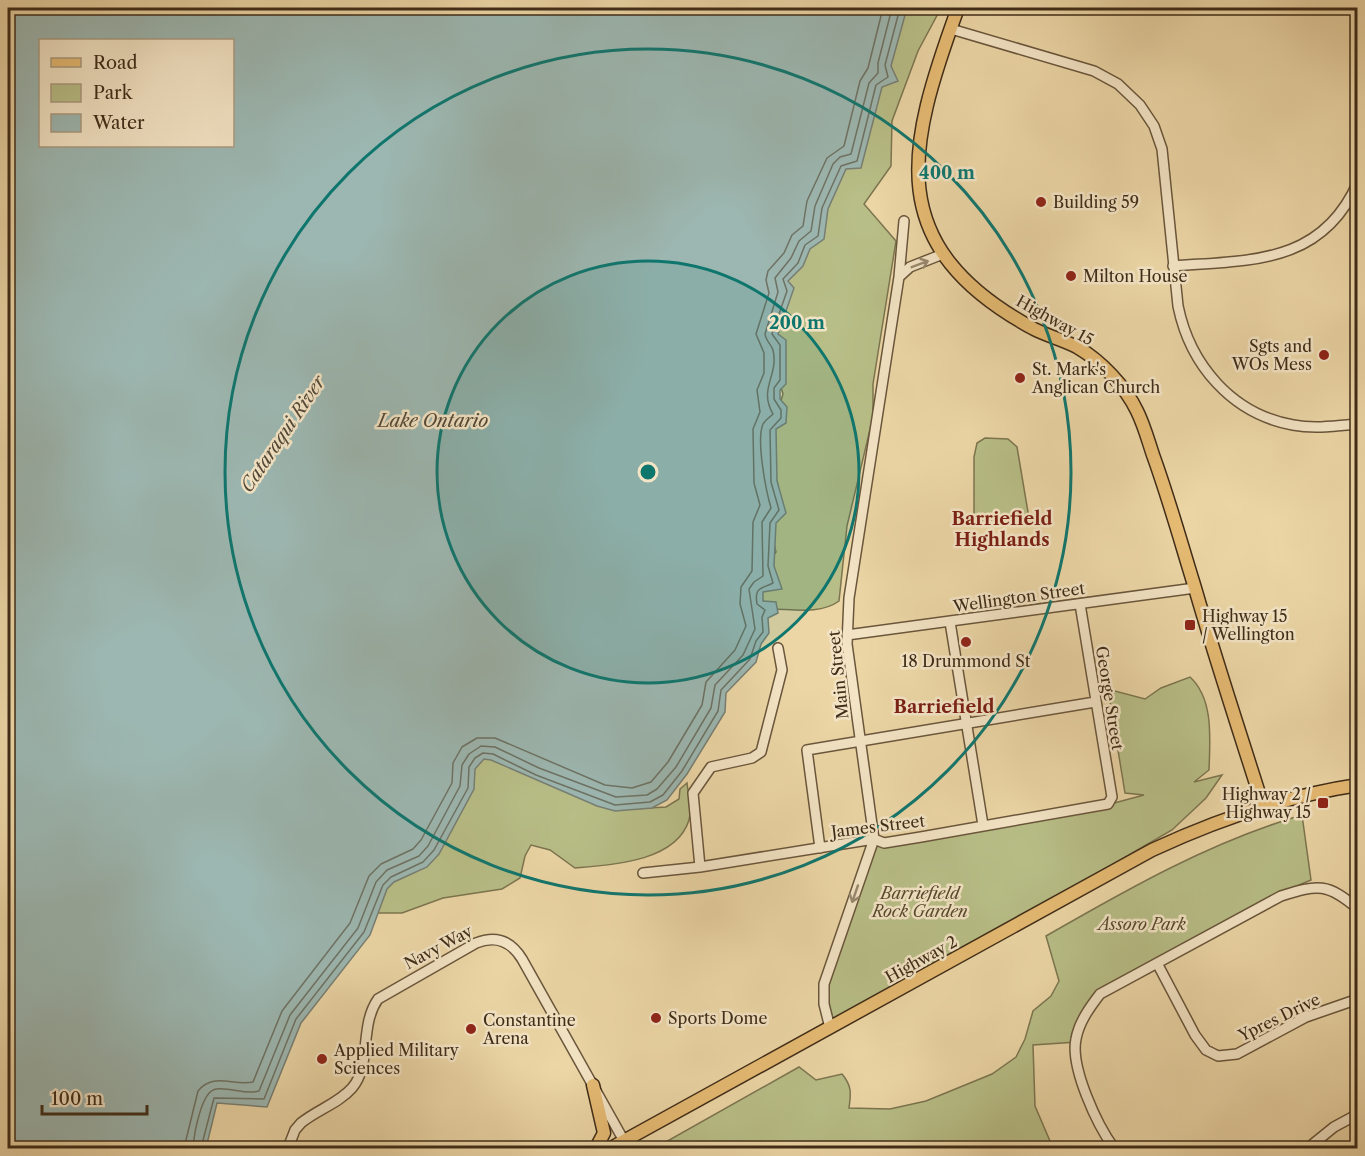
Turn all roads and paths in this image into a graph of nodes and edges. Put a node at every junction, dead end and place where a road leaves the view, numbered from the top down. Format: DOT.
graph roads {
  1 [pos="958,8"];
  2 [pos="951,29"];
  3 [pos="1358,182"];
  4 [pos="904,221"];
  5 [pos="943,254"];
  6 [pos="1173,266"];
  7 [pos="899,277"];
  8 [pos="1358,424"];
  9 [pos="1195,588"];
  10 [pos="1080,604"];
  11 [pos="950,622"];
  12 [pos="848,635"];
  13 [pos="778,648"];
  14 [pos="1095,702"];
  15 [pos="966,724"];
  16 [pos="861,741"];
  17 [pos="1358,785"];
  18 [pos="1112,797"];
  19 [pos="1263,806"];
  20 [pos="983,825"];
  21 [pos="874,839"];
  22 [pos="820,848"];
  23 [pos="700,867"];
  24 [pos="643,873"];
  25 [pos="1358,909"];
  26 [pos="1157,963"];
  27 [pos="1358,999"];
  28 [pos="830,1028"];
  29 [pos="593,1085"];
  30 [pos="1358,1114"];
  31 [pos="626,1145"];
  32 [pos="288,1149"];
  33 [pos="596,1149"];
  34 [pos="611,1149"];
  35 [pos="1114,1149"];
  36 [pos="1308,1149"];
  1 -- 2 [label="main road, Highway 15"];
  2 -- 5 [label="main road, Highway 15"];
  2 -- 6 [label="street"];
  3 -- 6 [label="street"];
  4 -- 7 [label="street, Main Street"];
  7 -- 5 [label="street, one-way"];
  5 -- 9 [label="main road, Highway 15"];
  6 -- 8 [label="street"];
  7 -- 12 [label="street, Main Street"];
  9 -- 10 [label="street, Wellington Street"];
  9 -- 19 [label="main road, Highway 15"];
  10 -- 11 [label="street, Wellington Street"];
  10 -- 14 [label="street, George Street"];
  11 -- 12 [label="street, Wellington Street"];
  11 -- 15 [label="street"];
  12 -- 16 [label="street, Main Street"];
  13 -- 23 [label="street"];
  14 -- 15 [label="street"];
  14 -- 18 [label="street, George Street"];
  15 -- 16 [label="street"];
  15 -- 20 [label="street"];
  16 -- 21 [label="street, Main Street"];
  16 -- 22 [label="street"];
  17 -- 19 [label="main road, Highway 2"];
  18 -- 20 [label="street, James Street"];
  19 -- 28 [label="main road, Highway 2"];
  20 -- 21 [label="street, James Street"];
  21 -- 22 [label="street, James Street"];
  21 -- 28 [label="street, Main Street, one-way"];
  22 -- 23 [label="street, James Street"];
  23 -- 24 [label="street, James Street"];
  25 -- 26 [label="street"];
  26 -- 27 [label="street, Ypres Drive"];
  26 -- 35 [label="street"];
  28 -- 31 [label="main road, Highway 2"];
  29 -- 31 [label="street, Navy Way"];
  29 -- 32 [label="street, Navy Way"];
  29 -- 33 [label="main road"];
  30 -- 36 [label="street"];
  31 -- 34 [label="main road, Highway 2"];
}
